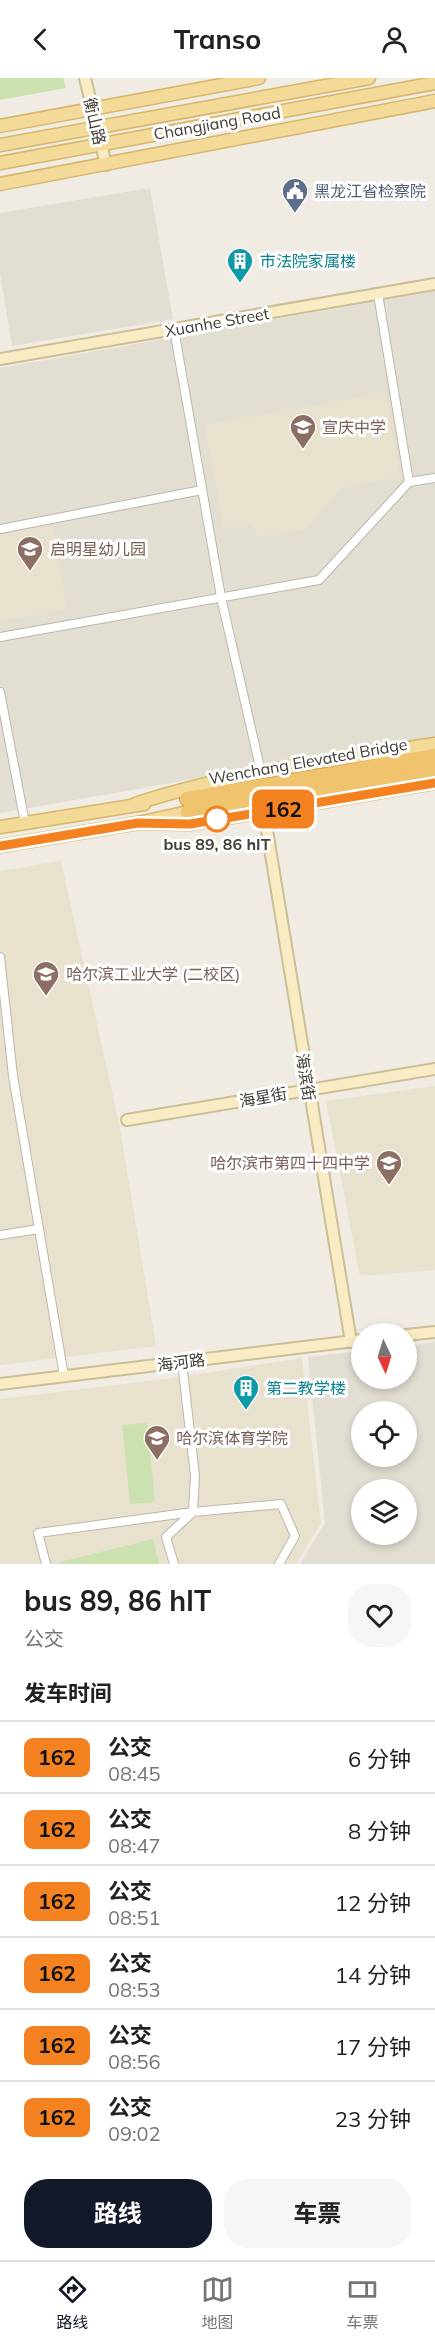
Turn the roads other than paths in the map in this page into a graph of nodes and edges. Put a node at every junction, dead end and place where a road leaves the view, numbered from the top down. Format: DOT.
graph roads {
  1 [pos="85,78"];
  2 [pos="259,78"];
  3 [pos="369,78"];
  4 [pos="435,83"];
  5 [pos="435,101"];
  6 [pos="92,110"];
  7 [pos="0,126"];
  8 [pos="97,127"];
  9 [pos="101,144"];
  10 [pos="0,145"];
  11 [pos="0,163"];
  12 [pos="106,165"];
  13 [pos="0,184"];
  14 [pos="435,284"];
  15 [pos="378,294"];
  16 [pos="174,329"];
  17 [pos="0,359"];
  18 [pos="435,478"];
  19 [pos="409,482"];
  20 [pos="202,490"];
  21 [pos="0,529"];
  22 [pos="221,597"];
  23 [pos="0,637"];
  24 [pos="0,692"];
  25 [pos="435,744"];
  26 [pos="435,756"];
  27 [pos="435,769"];
  28 [pos="261,772"];
  29 [pos="435,783"];
  30 [pos="135,804"];
  31 [pos="187,805"];
  32 [pos="264,812"];
  33 [pos="25,823"];
  34 [pos="138,823"];
  35 [pos="0,827"];
  36 [pos="0,846"];
  37 [pos="0,957"];
  38 [pos="4,1035"];
  39 [pos="435,1069"];
  40 [pos="308,1089"];
  41 [pos="127,1120"];
  42 [pos="39,1229"];
  43 [pos="0,1235"];
  44 [pos="353,1323"];
  45 [pos="435,1332"];
  46 [pos="417,1334"];
  47 [pos="351,1342"];
  48 [pos="182,1362"];
  49 [pos="64,1376"];
  50 [pos="0,1384"];
  51 [pos="193,1512"];
  52 [pos="46,1564"];
  53 [pos="174,1564"];
  54 [pos="279,1564"];
  1 -- 6 [label="street, 衡山路"];
  2 -- 6 [label="main road"];
  3 -- 8 [label="main road, Changjiang Road"];
  4 -- 9 [label="main road, Changjiang Road"];
  5 -- 12 [label="main road"];
  6 -- 7 [label="main road"];
  6 -- 8 [label="street, 衡山路"];
  8 -- 9 [label="street, 衡山路"];
  8 -- 10 [label="main road, Changjiang Road"];
  9 -- 11 [label="main road, Changjiang Road"];
  9 -- 12 [label="street, 衡山路"];
  12 -- 13 [label="main road"];
  14 -- 15 [label="street, Xuanhe Street"];
  15 -- 16 [label="street, Xuanhe Street"];
  15 -- 19 [label="street"];
  16 -- 17 [label="street, Xuanhe Street"];
  16 -- 20 [label="street"];
  18 -- 19 [label="street"];
  19 -- 22 [label="street"];
  20 -- 21 [label="street"];
  20 -- 22 [label="street"];
  22 -- 23 [label="street"];
  22 -- 28 [label="street"];
  24 -- 33 [label="street"];
  25 -- 28 [label="main road"];
  26 -- 31 [label="highway, Wenchang Elevated Bridge"];
  27 -- 31 [label="highway, Wenchang Elevated Bridge"];
  28 -- 30 [label="main road"];
  29 -- 32 [label="main road"];
  30 -- 31 [label="main road"];
  30 -- 33 [label="main road"];
  31 -- 34 [label="main road"];
  32 -- 34 [label="main road"];
  32 -- 40 [label="street, 海滨街"];
  33 -- 35 [label="main road"];
  34 -- 36 [label="main road"];
  37 -- 38 [label="street"];
  38 -- 42 [label="street"];
  39 -- 40 [label="street, 海星街"];
  40 -- 41 [label="street, 海星街"];
  40 -- 44 [label="street, 海滨街"];
  42 -- 43 [label="street"];
  42 -- 49 [label="street"];
  45 -- 46 [label="street"];
  47 -- 48 [label="street, 海河路"];
  48 -- 49 [label="street, 海河路"];
  48 -- 51 [label="street"];
  49 -- 50 [label="street, 海河路"];
  51 -- 52 [label="street"];
  51 -- 53 [label="street"];
  51 -- 54 [label="street"];
}
